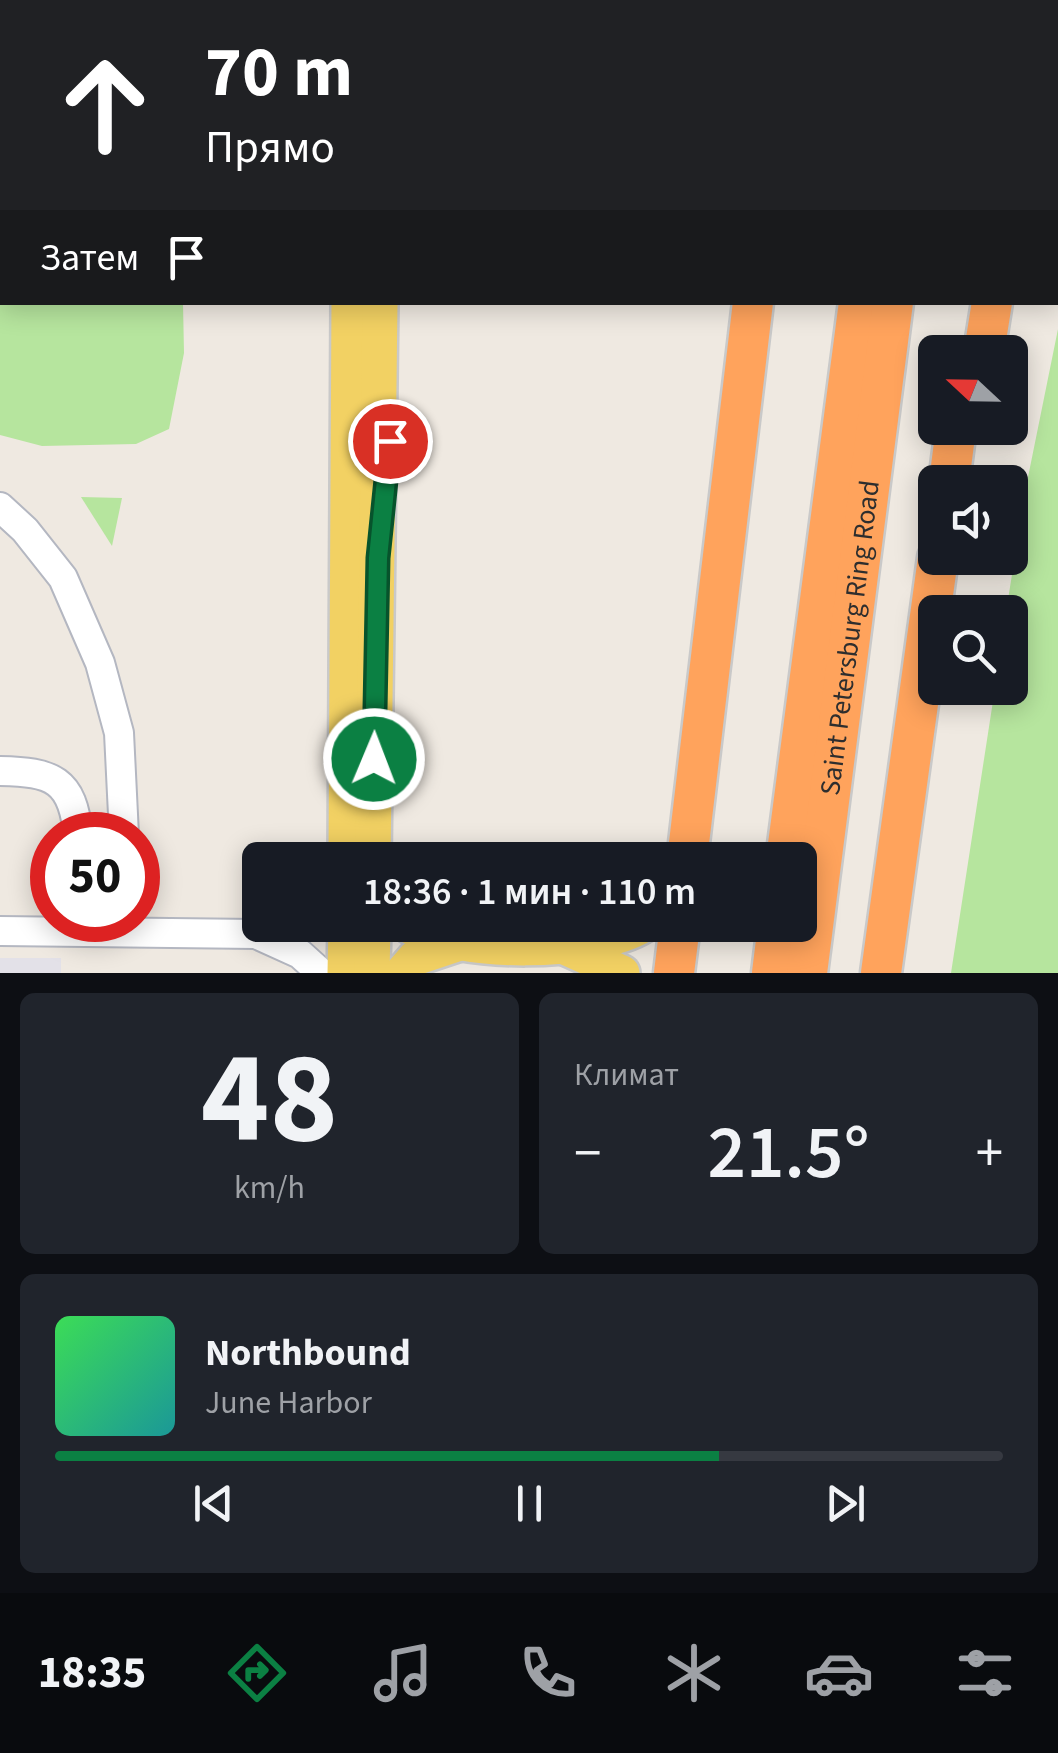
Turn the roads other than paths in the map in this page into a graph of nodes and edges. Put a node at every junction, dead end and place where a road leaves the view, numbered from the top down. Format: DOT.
graph roads {
  1 [pos="349,305"];
  2 [pos="380,305"];
  3 [pos="402,305"];
  4 [pos="754,305"];
  5 [pos="858,305"];
  6 [pos="893,305"];
  7 [pos="973,305"];
  8 [pos="992,305"];
  9 [pos="968,335"];
  10 [pos="987,335"];
  11 [pos="0,506"];
  12 [pos="378,558"];
  13 [pos="936,575"];
  14 [pos="937,705"];
  15 [pos="0,770"];
  16 [pos="348,774"];
  17 [pos="374,798"];
  18 [pos="74,812"];
  19 [pos="123,812"];
  20 [pos="332,842"];
  21 [pos="346,842"];
  22 [pos="373,842"];
  23 [pos="380,842"];
  24 [pos="687,842"];
  25 [pos="788,842"];
  26 [pos="160,927"];
  27 [pos="242,928"];
  28 [pos="30,930"];
  29 [pos="0,931"];
  30 [pos="284,942"];
  31 [pos="346,942"];
  32 [pos="373,942"];
  33 [pos="450,942"];
  34 [pos="595,942"];
  35 [pos="678,942"];
  36 [pos="776,942"];
  37 [pos="458,944"];
  38 [pos="564,947"];
  39 [pos="321,973"];
  40 [pos="345,973"];
  41 [pos="372,973"];
  42 [pos="402,973"];
  43 [pos="622,973"];
  44 [pos="674,973"];
  45 [pos="772,973"];
  46 [pos="807,973"];
  47 [pos="882,973"];
  48 [pos="894,973"];
  1 -- 16 [label="main road"];
  2 -- 12 [label="main road"];
  3 -- 12 [label="main road"];
  4 -- 24 [label="highway"];
  5 -- 25 [label="highway, Saint Petersburg Ring Road"];
  6 -- 46 [label="highway, Saint Petersburg Ring Road"];
  7 -- 9 [label="highway"];
  8 -- 10 [label="highway"];
  11 -- 19 [label="street"];
  12 -- 17 [label="main road"];
  13 -- 47 [label="highway"];
  14 -- 48 [label="highway"];
  15 -- 18 [label="street"];
  16 -- 20 [label="street"];
  16 -- 21 [label="main road"];
  17 -- 22 [label="main road"];
  17 -- 23 [label="main road"];
  26 -- 27 [label="street"];
  28 -- 29 [label="street"];
  30 -- 39 [label="street"];
  31 -- 40 [label="main road"];
  32 -- 41 [label="main road"];
  33 -- 37 [label="main road"];
  34 -- 38 [label="main road"];
  35 -- 44 [label="highway"];
  36 -- 45 [label="highway"];
  37 -- 38 [label="main road"];
  37 -- 42 [label="main road"];
  38 -- 43 [label="main road"];
}
